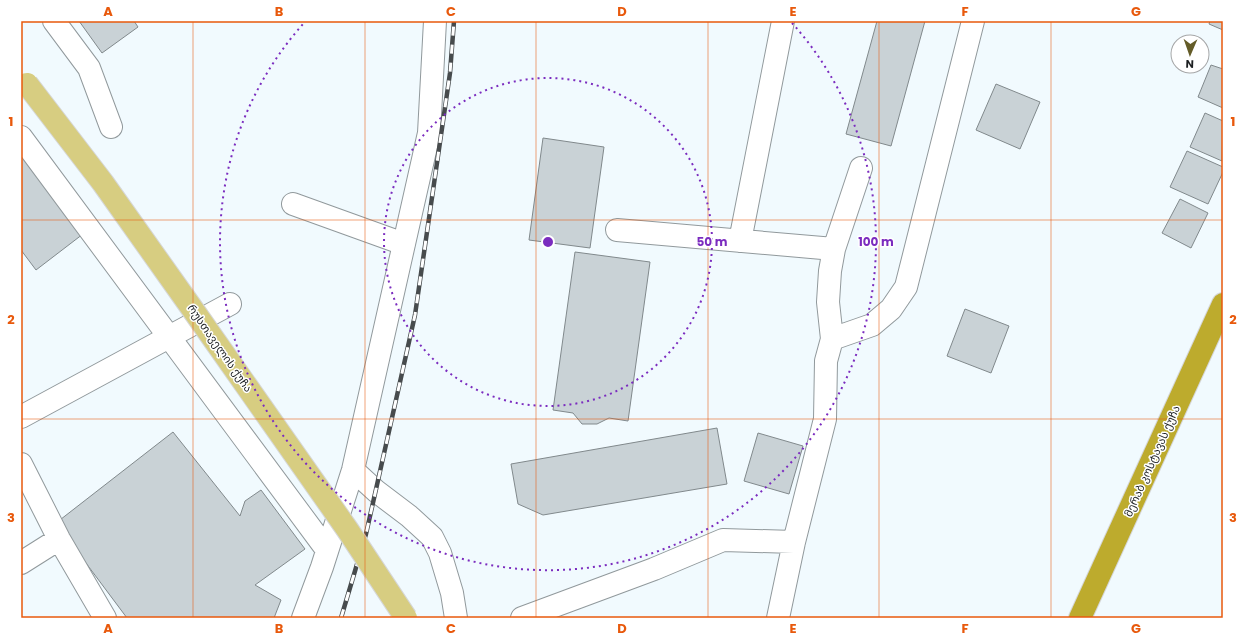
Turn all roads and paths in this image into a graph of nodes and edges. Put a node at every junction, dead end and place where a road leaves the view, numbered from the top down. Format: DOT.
graph roads {
  1 [pos="54,21"];
  2 [pos="435,21"];
  3 [pos="783,21"];
  4 [pos="973,21"];
  5 [pos="27,84"];
  6 [pos="111,127"];
  7 [pos="21,137"];
  8 [pos="861,168"];
  9 [pos="293,204"];
  10 [pos="617,230"];
  11 [pos="740,241"];
  12 [pos="404,244"];
  13 [pos="834,249"];
  14 [pos="230,304"];
  15 [pos="1223,304"];
  16 [pos="169,337"];
  17 [pos="832,339"];
  18 [pos="21,417"];
  19 [pos="21,464"];
  20 [pos="353,470"];
  21 [pos="59,539"];
  22 [pos="794,542"];
  23 [pos="327,550"];
  24 [pos="21,562"];
  25 [pos="105,618"];
  26 [pos="303,618"];
  27 [pos="406,618"];
  28 [pos="456,618"];
  29 [pos="522,618"];
  30 [pos="778,618"];
  31 [pos="1080,618"];
  1 -- 6 [label="street"];
  2 -- 12 [label="street"];
  3 -- 11 [label="street"];
  4 -- 17 [label="street"];
  5 -- 27 [label="main road, რუსთაველის ქუჩა, bridge"];
  7 -- 16 [label="street"];
  8 -- 13 [label="street"];
  9 -- 12 [label="street"];
  10 -- 11 [label="street"];
  11 -- 13 [label="street"];
  12 -- 20 [label="street"];
  13 -- 17 [label="street"];
  14 -- 16 [label="street"];
  15 -- 31 [label="highway, მერაბ კოსტავას ქუჩა"];
  16 -- 18 [label="street"];
  16 -- 23 [label="street"];
  17 -- 22 [label="street"];
  19 -- 21 [label="street"];
  20 -- 23 [label="street"];
  20 -- 28 [label="street"];
  21 -- 24 [label="street"];
  21 -- 25 [label="street"];
  22 -- 29 [label="street"];
  22 -- 30 [label="street"];
  23 -- 26 [label="street"];
}
